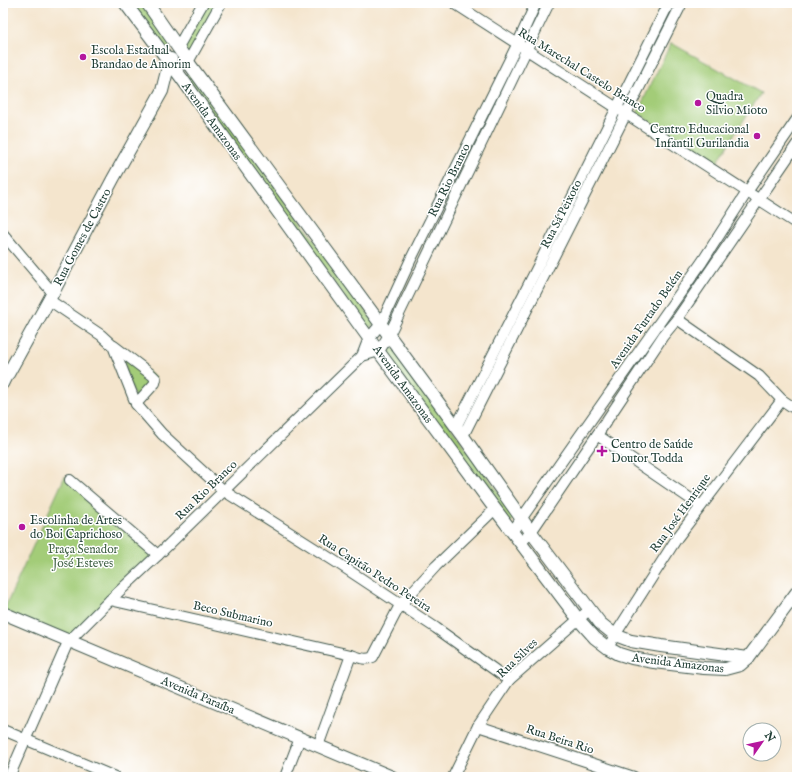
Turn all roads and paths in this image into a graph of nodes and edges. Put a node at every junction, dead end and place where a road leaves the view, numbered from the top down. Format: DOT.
graph roads {
  1 [pos="125,3"];
  2 [pos="147,3"];
  3 [pos="203,3"];
  4 [pos="221,3"];
  5 [pos="454,3"];
  6 [pos="536,3"];
  7 [pos="549,3"];
  8 [pos="669,3"];
  9 [pos="682,3"];
  10 [pos="178,47"];
  11 [pos="521,47"];
  12 [pos="188,62"];
  13 [pos="169,63"];
  14 [pos="180,76"];
  15 [pos="162,91"];
  16 [pos="618,108"];
  17 [pos="627,114"];
  18 [pos="797,119"];
  19 [pos="797,144"];
  20 [pos="746,192"];
  21 [pos="758,199"];
  22 [pos="797,224"];
  23 [pos="3,234"];
  24 [pos="51,296"];
  25 [pos="676,319"];
  26 [pos="381,324"];
  27 [pos="659,333"];
  28 [pos="389,335"];
  29 [pos="369,338"];
  30 [pos="113,346"];
  31 [pos="379,351"];
  32 [pos="362,356"];
  33 [pos="5,376"];
  34 [pos="782,400"];
  35 [pos="136,404"];
  36 [pos="797,410"];
  37 [pos="460,432"];
  38 [pos="597,435"];
  39 [pos="70,480"];
  40 [pos="224,491"];
  41 [pos="700,506"];
  42 [pos="495,508"];
  43 [pos="522,519"];
  44 [pos="512,532"];
  45 [pos="531,532"];
  46 [pos="521,543"];
  47 [pos="158,555"];
  48 [pos="797,592"];
  49 [pos="110,600"];
  50 [pos="400,605"];
  51 [pos="589,610"];
  52 [pos="3,613"];
  53 [pos="578,619"];
  54 [pos="615,635"];
  55 [pos="68,642"];
  56 [pos="608,648"];
  57 [pos="351,655"];
  58 [pos="744,662"];
  59 [pos="509,680"];
  60 [pos="478,726"];
  61 [pos="3,730"];
  62 [pos="300,738"];
  63 [pos="25,739"];
  64 [pos="318,746"];
  65 [pos="9,777"];
  66 [pos="115,777"];
  67 [pos="285,777"];
  68 [pos="392,777"];
  69 [pos="453,777"];
  70 [pos="634,777"];
  1 -- 13 [label="street, Avenida Amazonas"];
  2 -- 10 [label="street, Avenida Amazonas"];
  3 -- 10 [label="street, Rua Gomes de Castro"];
  4 -- 12 [label="street, Rua Gomes de Castro"];
  5 -- 11 [label="street, Rua Marechal Castelo Branco"];
  6 -- 11 [label="street, Rua Rio Branco"];
  7 -- 11 [label="street, Rua Rio Branco"];
  8 -- 16 [label="street, Rua Sá Peixoto"];
  9 -- 17 [label="street, Rua Sá Peixoto"];
  10 -- 12 [label="street, Avenida Amazonas"];
  10 -- 13 [label="street, Rua Gomes de Castro"];
  11 -- 16 [label="street, Rua Marechal Castelo Branco"];
  11 -- 26 [label="street, Rua Rio Branco"];
  11 -- 28 [label="street, Rua Rio Branco"];
  12 -- 14 [label="street, Rua Gomes de Castro"];
  12 -- 26 [label="street, Avenida Amazonas"];
  13 -- 14 [label="street, Avenida Amazonas"];
  13 -- 15 [label="street, Rua Gomes de Castro"];
  14 -- 15 [label="street, Rua Gomes de Castro"];
  14 -- 29 [label="street, Avenida Amazonas"];
  15 -- 24 [label="street, Rua Gomes de Castro"];
  16 -- 17 [label="street, Rua Marechal Castelo Branco"];
  16 -- 37 [label="street, Rua Sá Peixoto"];
  17 -- 20 [label="street, Rua Marechal Castelo Branco"];
  17 -- 37 [label="street, Rua Sá Peixoto"];
  18 -- 20 [label="street, Avenida Furtado Belém"];
  19 -- 21 [label="street, Avenida Furtado Belém"];
  20 -- 21 [label="street, Rua Marechal Castelo Branco"];
  20 -- 27 [label="street, Avenida Furtado Belém"];
  21 -- 22 [label="street, Rua Marechal Castelo Branco"];
  21 -- 25 [label="street, Avenida Furtado Belém"];
  23 -- 24 [label="street"];
  24 -- 30 [label="street"];
  24 -- 33 [label="street, Rua Gomes de Castro"];
  25 -- 27 [label="street, Avenida Furtado Belém"];
  25 -- 34 [label="street"];
  26 -- 28 [label="street, Avenida Amazonas"];
  26 -- 29 [label="street, Rua Rio Branco"];
  27 -- 38 [label="street, Avenida Furtado Belém"];
  27 -- 43 [label="street, Avenida Furtado Belém"];
  28 -- 31 [label="street, Rua Rio Branco"];
  28 -- 37 [label="street, Avenida Amazonas"];
  29 -- 31 [label="street, Avenida Amazonas"];
  29 -- 32 [label="street, Rua Rio Branco"];
  30 -- 35 [label="street, Rua Capitão Pedro Pereira"];
  30 -- 35 [label="street"];
  31 -- 32 [label="street, Rua Rio Branco"];
  31 -- 42 [label="street, Avenida Amazonas"];
  32 -- 40 [label="street, Rua Rio Branco"];
  34 -- 36 [label="street"];
  34 -- 41 [label="street, Rua José Henrique"];
  35 -- 40 [label="street, Rua Capitão Pedro Pereira"];
  37 -- 43 [label="street, Avenida Amazonas"];
  38 -- 41 [label="street"];
  38 -- 45 [label="street, Avenida Furtado Belém"];
  39 -- 47 [label="street"];
  40 -- 47 [label="street, Rua Rio Branco"];
  40 -- 50 [label="street, Rua Capitão Pedro Pereira"];
  41 -- 54 [label="street, Rua José Henrique"];
  42 -- 44 [label="street, Avenida Amazonas"];
  42 -- 50 [label="street, Beco Submarino"];
  43 -- 44 [label="street, Avenida Furtado Belém"];
  43 -- 45 [label="street, Avenida Amazonas"];
  44 -- 46 [label="street, Avenida Amazonas"];
  45 -- 46 [label="street, Avenida Furtado Belém"];
  45 -- 51 [label="street, Avenida Amazonas"];
  46 -- 53 [label="street, Avenida Amazonas"];
  47 -- 49 [label="street, Rua Rio Branco"];
  48 -- 58 [label="street"];
  49 -- 55 [label="street, Rua Rio Branco"];
  49 -- 57 [label="street, Beco Submarino"];
  50 -- 57 [label="street, Beco Submarino"];
  50 -- 59 [label="street, Rua Capitão Pedro Pereira"];
  51 -- 53 [label="street, Rua Silves"];
  51 -- 54 [label="street, Avenida Amazonas"];
  52 -- 55 [label="street, Avenida Paraíba"];
  53 -- 56 [label="street, Avenida Amazonas"];
  53 -- 59 [label="street, Rua Silves"];
  54 -- 56 [label="street, Rua José Henrique"];
  54 -- 58 [label="street, Avenida Amazonas"];
  55 -- 62 [label="street, Avenida Paraíba"];
  55 -- 63 [label="street"];
  56 -- 58 [label="street, Avenida Amazonas"];
  57 -- 64 [label="street"];
  59 -- 60 [label="street, Rua Silves"];
  60 -- 69 [label="street, Rua Silves"];
  60 -- 70 [label="street, Rua Beira Rio"];
  61 -- 63 [label="street"];
  62 -- 64 [label="street, Avenida Paraíba"];
  62 -- 67 [label="street"];
  63 -- 65 [label="street"];
  63 -- 66 [label="street"];
  64 -- 68 [label="street, Avenida Paraíba"];
}
